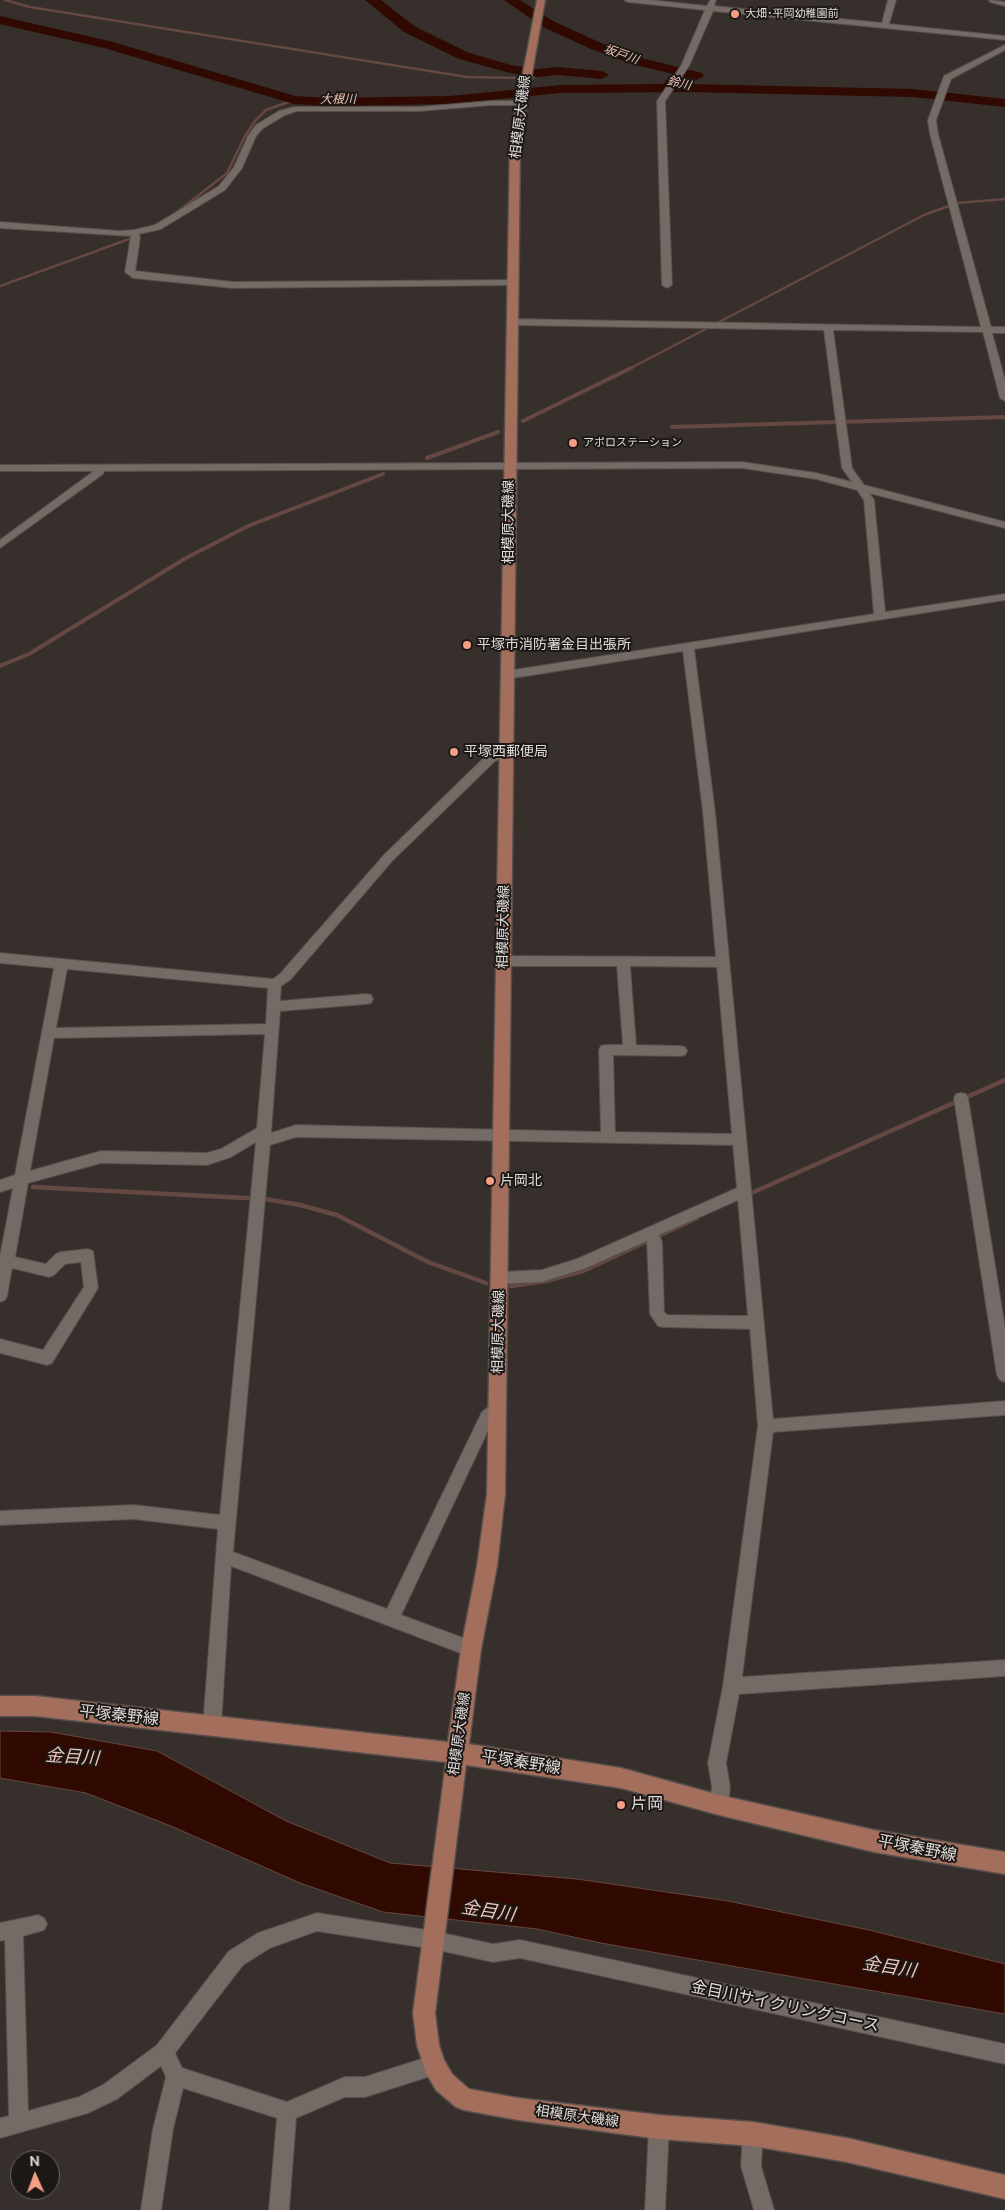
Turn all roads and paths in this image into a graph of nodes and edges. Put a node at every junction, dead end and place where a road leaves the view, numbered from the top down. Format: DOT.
graph roads {
  1 [pos="628,0"];
  2 [pos="892,0"];
  3 [pos="992,0"];
  4 [pos="540,4"];
  5 [pos="712,4"];
  6 [pos="1005,4"];
  7 [pos="885,26"];
  8 [pos="1005,38"];
  9 [pos="1005,47"];
  10 [pos="521,102"];
  11 [pos="0,226"];
  12 [pos="134,233"];
  13 [pos="513,284"];
  14 [pos="667,285"];
  15 [pos="512,322"];
  16 [pos="828,328"];
  17 [pos="987,330"];
  18 [pos="1005,330"];
  19 [pos="1005,398"];
  20 [pos="509,466"];
  21 [pos="0,468"];
  22 [pos="100,468"];
  23 [pos="859,487"];
  24 [pos="1005,525"];
  25 [pos="0,545"];
  26 [pos="1005,597"];
  27 [pos="880,617"];
  28 [pos="688,647"];
  29 [pos="507,675"];
  30 [pos="506,752"];
  31 [pos="0,958"];
  32 [pos="503,961"];
  33 [pos="623,962"];
  34 [pos="722,962"];
  35 [pos="61,964"];
  36 [pos="275,984"];
  37 [pos="366,999"];
  38 [pos="274,1007"];
  39 [pos="272,1029"];
  40 [pos="49,1033"];
  41 [pos="630,1051"];
  42 [pos="680,1051"];
  43 [pos="961,1101"];
  44 [pos="264,1136"];
  45 [pos="501,1136"];
  46 [pos="608,1138"];
  47 [pos="738,1140"];
  48 [pos="22,1180"];
  49 [pos="0,1186"];
  50 [pos="745,1198"];
  51 [pos="653,1238"];
  52 [pos="7,1260"];
  53 [pos="499,1278"];
  54 [pos="0,1296"];
  55 [pos="757,1322"];
  56 [pos="0,1346"];
  57 [pos="1005,1375"];
  58 [pos="498,1408"];
  59 [pos="1005,1408"];
  60 [pos="766,1426"];
  61 [pos="0,1518"];
  62 [pos="228,1523"];
  63 [pos="224,1556"];
  64 [pos="391,1618"];
  65 [pos="471,1649"];
  66 [pos="1005,1668"];
  67 [pos="732,1686"];
  68 [pos="0,1706"];
  69 [pos="212,1726"];
  70 [pos="457,1754"];
  71 [pos="719,1805"];
  72 [pos="1005,1863"];
  73 [pos="38,1924"];
  74 [pos="7,1930"];
  75 [pos="434,1933"];
  76 [pos="164,2052"];
  77 [pos="1005,2054"];
  78 [pos="434,2065"];
  79 [pos="176,2076"];
  80 [pos="287,2112"];
  81 [pos="19,2123"];
  82 [pos="0,2128"];
  83 [pos="659,2128"];
  84 [pos="753,2134"];
  85 [pos="1005,2187"];
  86 [pos="150,2210"];
  87 [pos="279,2210"];
  88 [pos="655,2210"];
  89 [pos="764,2210"];
  1 -- 5 [label="street"];
  2 -- 7 [label="street"];
  3 -- 6 [label="street"];
  4 -- 10 [label="main road, 相模原大磯線"];
  5 -- 7 [label="street"];
  5 -- 14 [label="street"];
  7 -- 8 [label="street"];
  9 -- 17 [label="street"];
  10 -- 12 [label="street"];
  10 -- 13 [label="main road, 相模原大磯線"];
  11 -- 12 [label="street"];
  12 -- 13 [label="street"];
  13 -- 15 [label="main road, 相模原大磯線"];
  15 -- 16 [label="street"];
  15 -- 20 [label="main road, 相模原大磯線"];
  16 -- 17 [label="street"];
  16 -- 23 [label="street"];
  17 -- 18 [label="street"];
  17 -- 19 [label="street"];
  20 -- 22 [label="street"];
  20 -- 23 [label="street"];
  20 -- 29 [label="main road, 相模原大磯線"];
  21 -- 22 [label="street"];
  22 -- 25 [label="street"];
  23 -- 24 [label="street"];
  23 -- 27 [label="street"];
  26 -- 27 [label="street"];
  27 -- 28 [label="street"];
  28 -- 29 [label="street"];
  28 -- 34 [label="street"];
  29 -- 30 [label="main road, 相模原大磯線"];
  30 -- 32 [label="main road, 相模原大磯線"];
  30 -- 36 [label="street"];
  31 -- 35 [label="street"];
  32 -- 33 [label="street"];
  32 -- 45 [label="main road, 相模原大磯線"];
  33 -- 34 [label="street"];
  33 -- 41 [label="street"];
  34 -- 47 [label="street"];
  35 -- 36 [label="street"];
  35 -- 40 [label="street"];
  36 -- 38 [label="street"];
  37 -- 38 [label="street"];
  38 -- 39 [label="street"];
  39 -- 40 [label="street"];
  39 -- 44 [label="street"];
  40 -- 48 [label="street"];
  41 -- 42 [label="street"];
  41 -- 46 [label="street"];
  43 -- 57 [label="street"];
  44 -- 45 [label="street"];
  44 -- 48 [label="street"];
  44 -- 62 [label="street"];
  45 -- 46 [label="street"];
  45 -- 53 [label="main road, 相模原大磯線"];
  46 -- 47 [label="street"];
  47 -- 50 [label="street"];
  48 -- 49 [label="street"];
  48 -- 52 [label="street"];
  50 -- 51 [label="street"];
  50 -- 55 [label="street"];
  51 -- 53 [label="street"];
  51 -- 55 [label="street"];
  52 -- 54 [label="street"];
  52 -- 56 [label="street"];
  53 -- 58 [label="main road, 相模原大磯線"];
  55 -- 60 [label="street"];
  58 -- 64 [label="street"];
  58 -- 65 [label="main road, 相模原大磯線"];
  59 -- 60 [label="street"];
  60 -- 67 [label="street"];
  61 -- 62 [label="street"];
  62 -- 63 [label="street"];
  63 -- 64 [label="street"];
  63 -- 69 [label="street"];
  64 -- 65 [label="street"];
  65 -- 70 [label="main road, 相模原大磯線"];
  66 -- 67 [label="street"];
  67 -- 71 [label="street"];
  68 -- 69 [label="main road, 平塚秦野線"];
  69 -- 70 [label="main road, 平塚秦野線"];
  70 -- 71 [label="main road, 平塚秦野線"];
  70 -- 75 [label="main road, 相模原大磯線"];
  71 -- 72 [label="main road, 平塚秦野線"];
  73 -- 74 [label="street"];
  74 -- 81 [label="street"];
  75 -- 76 [label="street, 金目川サイクリングコース"];
  75 -- 77 [label="street, 金目川サイクリングコース"];
  75 -- 78 [label="main road, 相模原大磯線"];
  76 -- 79 [label="street"];
  76 -- 81 [label="street, 金目川サイクリングコース"];
  78 -- 80 [label="street"];
  78 -- 83 [label="main road, 相模原大磯線"];
  79 -- 80 [label="street"];
  79 -- 86 [label="street"];
  80 -- 87 [label="street"];
  81 -- 82 [label="street, 金目川サイクリングコース"];
  83 -- 84 [label="main road, 相模原大磯線"];
  83 -- 88 [label="street"];
  84 -- 85 [label="main road, 相模原大磯線"];
  84 -- 89 [label="street"];
}
